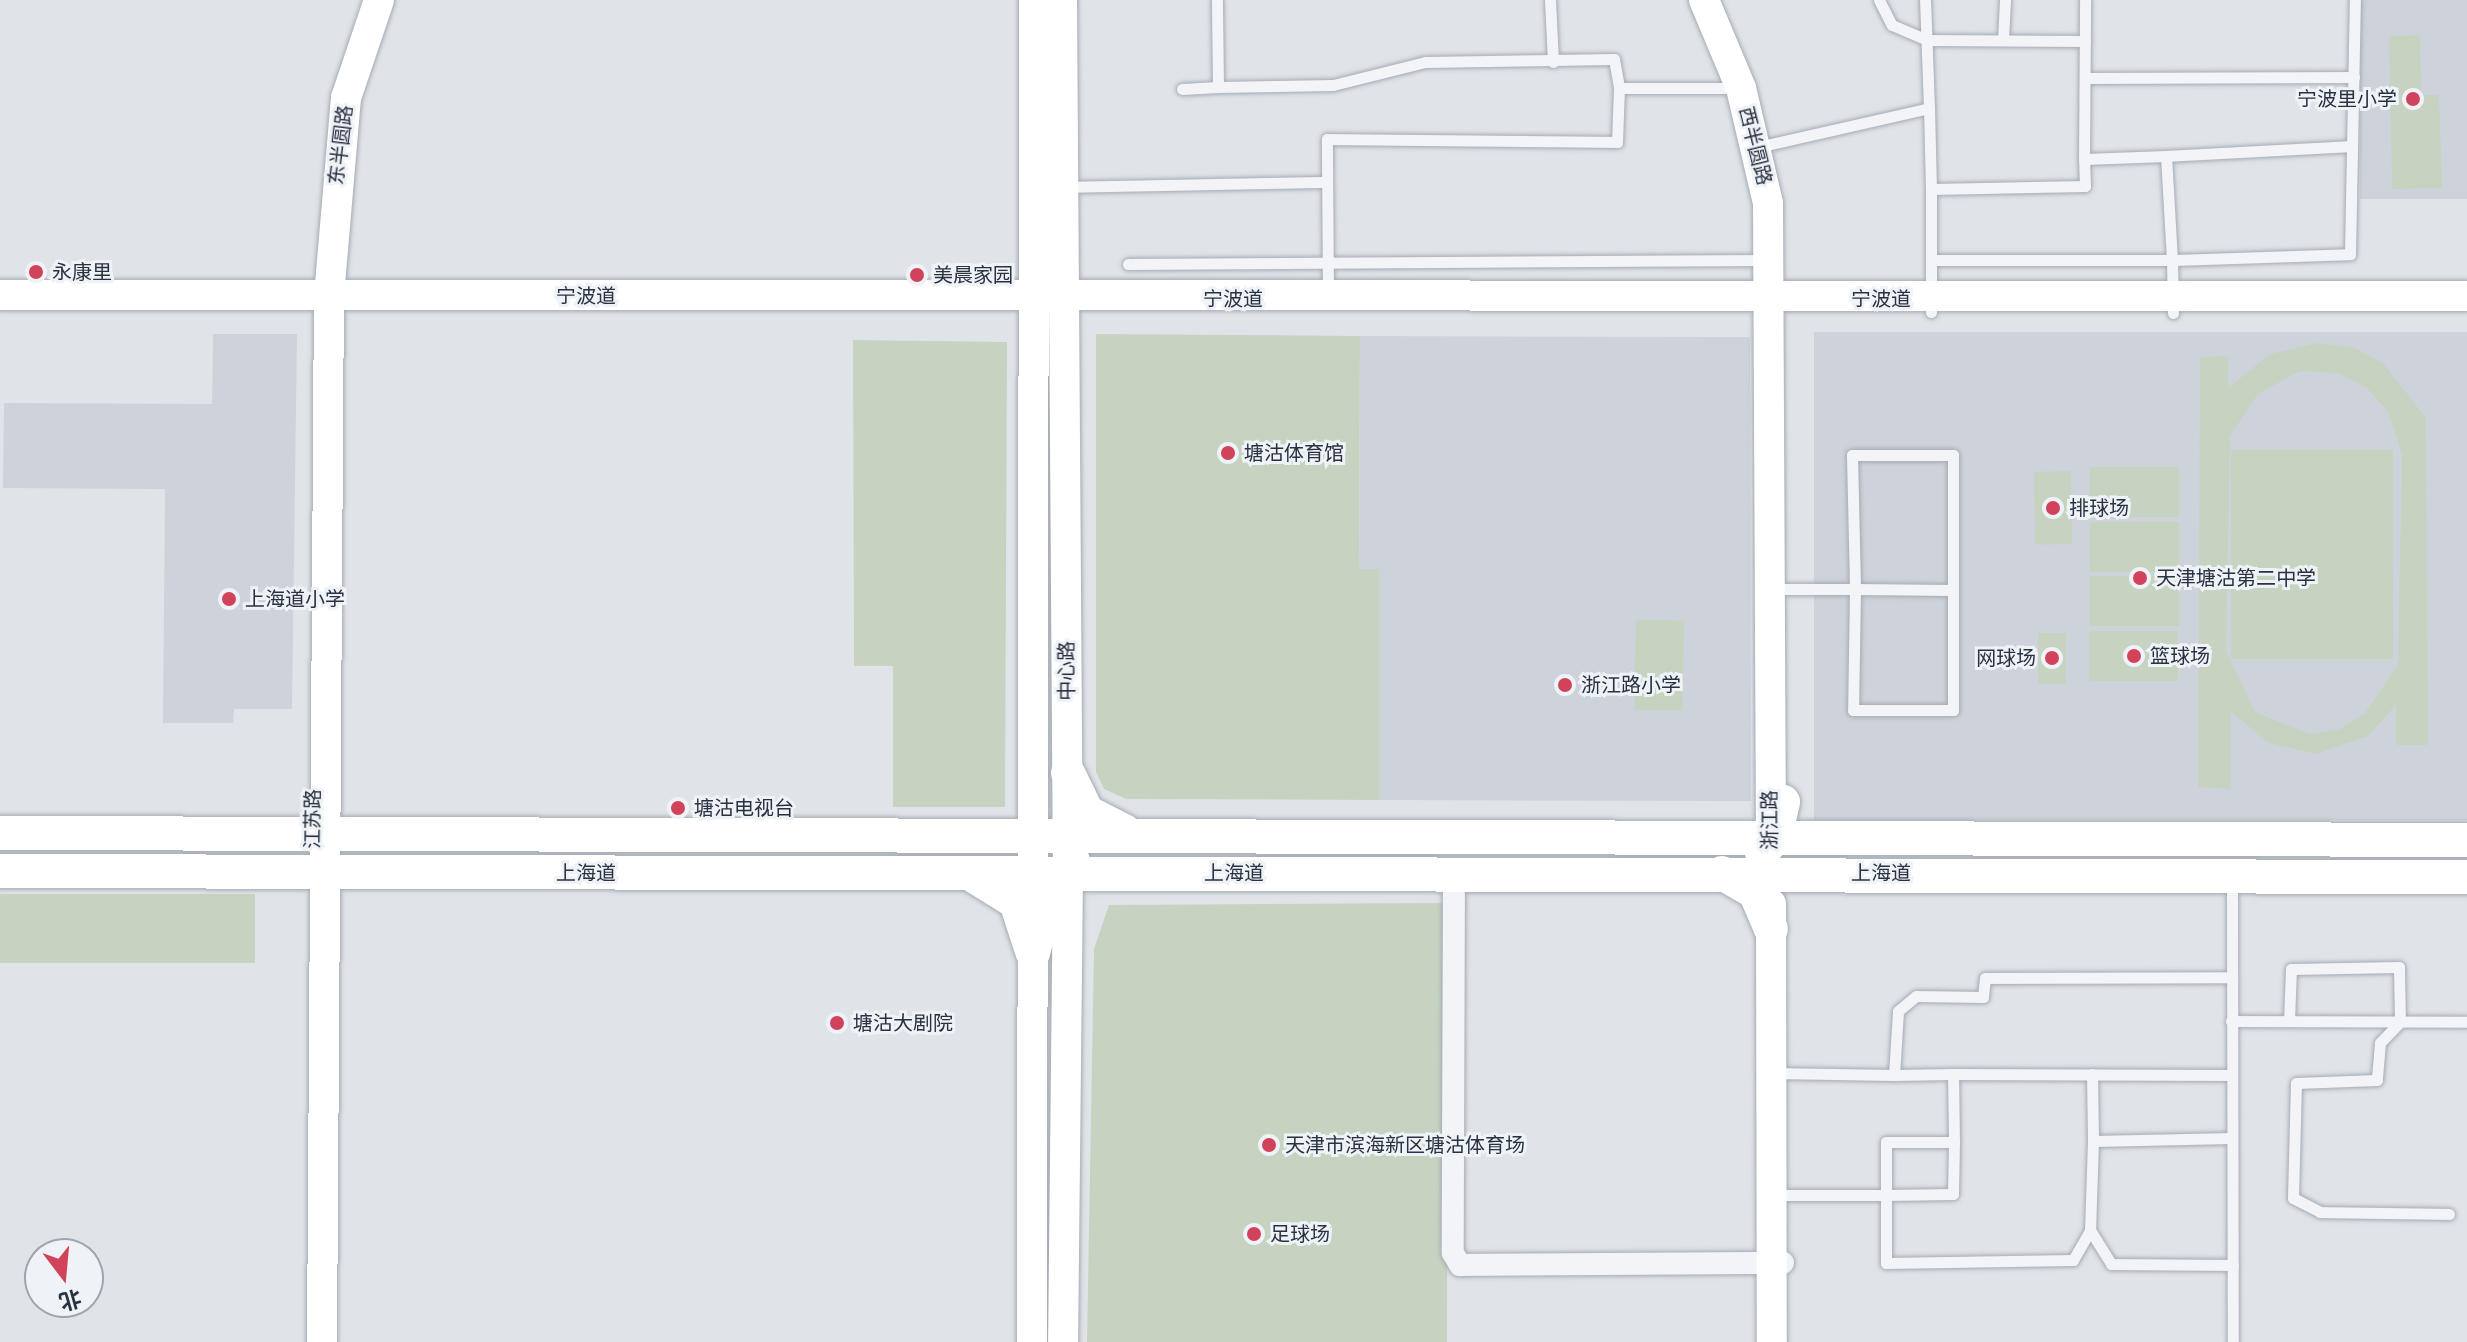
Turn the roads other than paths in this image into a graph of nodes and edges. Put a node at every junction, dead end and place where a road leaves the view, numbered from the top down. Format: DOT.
graph roads {
  1 [pos="364,0"];
  2 [pos="379,0"];
  3 [pos="1034,0"];
  4 [pos="1062,0"];
  5 [pos="1217,0"];
  6 [pos="1550,0"];
  7 [pos="1704,0"];
  8 [pos="1720,0"];
  9 [pos="1879,0"];
  10 [pos="1925,0"];
  11 [pos="2005,0"];
  12 [pos="2085,0"];
  13 [pos="2355,0"];
  14 [pos="1928,40"];
  15 [pos="2003,40"];
  16 [pos="2085,41"];
  17 [pos="1553,62"];
  18 [pos="2354,77"];
  19 [pos="2085,78"];
  20 [pos="1218,87"];
  21 [pos="1619,88"];
  22 [pos="1741,88"];
  23 [pos="1182,89"];
  24 [pos="1929,108"];
  25 [pos="1765,146"];
  26 [pos="2352,146"];
  27 [pos="2166,156"];
  28 [pos="2084,159"];
  29 [pos="1327,182"];
  30 [pos="1065,187"];
  31 [pos="1931,189"];
  32 [pos="1770,260"];
  33 [pos="1931,260"];
  34 [pos="2172,260"];
  35 [pos="1328,263"];
  36 [pos="1128,264"];
  37 [pos="0,295"];
  38 [pos="2467,296"];
  39 [pos="1328,300"];
  40 [pos="324,302"];
  41 [pos="1050,306"];
  42 [pos="1776,306"];
  43 [pos="1931,306"];
  44 [pos="2173,306"];
  45 [pos="0,308"];
  46 [pos="2467,313"];
  47 [pos="1777,589"];
  48 [pos="1855,589"];
  49 [pos="1953,590"];
  50 [pos="1068,773"];
  51 [pos="1783,802"];
  52 [pos="319,832"];
  53 [pos="0,833"];
  54 [pos="1140,834"];
  55 [pos="2467,840"];
  56 [pos="1775,856"];
  57 [pos="1051,864"];
  58 [pos="0,871"];
  59 [pos="318,872"];
  60 [pos="1454,872"];
  61 [pos="1714,872"];
  62 [pos="1140,873"];
  63 [pos="965,874"];
  64 [pos="2232,875"];
  65 [pos="2467,877"];
  66 [pos="1777,928"];
  67 [pos="1067,952"];
  68 [pos="1033,953"];
  69 [pos="2230,977"];
  70 [pos="2231,1021"];
  71 [pos="2289,1021"];
  72 [pos="2400,1022"];
  73 [pos="2467,1022"];
  74 [pos="1777,1073"];
  75 [pos="1953,1074"];
  76 [pos="2092,1074"];
  77 [pos="1894,1075"];
  78 [pos="2231,1075"];
  79 [pos="2232,1138"];
  80 [pos="2093,1141"];
  81 [pos="1954,1142"];
  82 [pos="1778,1195"];
  83 [pos="1886,1195"];
  84 [pos="2449,1214"];
  85 [pos="2090,1230"];
  86 [pos="1778,1264"];
  87 [pos="2233,1265"];
  88 [pos="310,1342"];
  89 [pos="322,1342"];
  90 [pos="1032,1342"];
  91 [pos="1063,1342"];
  92 [pos="1772,1342"];
  93 [pos="1783,1342"];
  94 [pos="2233,1342"];
  1 -- 40 [label="street, 东半圆路"];
  2 -- 40 [label="street, 东半圆路"];
  3 -- 41 [label="street, 中心路"];
  4 -- 30 [label="street, 中心路"];
  5 -- 20 [label="lane"];
  6 -- 17 [label="lane"];
  7 -- 22 [label="street, 西半圆路"];
  8 -- 25 [label="street, 西半圆路"];
  9 -- 14 [label="lane"];
  10 -- 14 [label="lane"];
  11 -- 15 [label="lane"];
  12 -- 16 [label="lane"];
  13 -- 18 [label="lane"];
  14 -- 15 [label="lane"];
  14 -- 24 [label="lane"];
  15 -- 16 [label="lane"];
  16 -- 19 [label="lane"];
  17 -- 20 [label="lane"];
  17 -- 21 [label="lane"];
  18 -- 19 [label="lane"];
  18 -- 26 [label="lane"];
  19 -- 28 [label="lane"];
  20 -- 23 [label="lane"];
  21 -- 22 [label="lane"];
  21 -- 29 [label="lane"];
  22 -- 25 [label="street, 西半圆路"];
  24 -- 25 [label="lane"];
  24 -- 31 [label="lane"];
  25 -- 32 [label="street, 西半圆路"];
  25 -- 42 [label="street, 西半圆路"];
  26 -- 27 [label="lane"];
  26 -- 34 [label="lane"];
  27 -- 28 [label="lane"];
  27 -- 34 [label="lane"];
  28 -- 31 [label="lane"];
  29 -- 30 [label="lane"];
  29 -- 35 [label="lane"];
  30 -- 41 [label="street, 中心路"];
  31 -- 33 [label="lane"];
  32 -- 35 [label="lane"];
  32 -- 42 [label="street, 西半圆路"];
  33 -- 34 [label="lane"];
  33 -- 43 [label="lane"];
  34 -- 44 [label="lane"];
  35 -- 36 [label="lane"];
  35 -- 39 [label="lane"];
  37 -- 40 [label="street, 宁波道"];
  38 -- 44 [label="street, 宁波道"];
  39 -- 41 [label="street, 宁波道"];
  39 -- 42 [label="street, 宁波道"];
  40 -- 41 [label="street, 宁波道"];
  40 -- 45 [label="street, 宁波道"];
  40 -- 52 [label="street, 江苏路"];
  41 -- 42 [label="street, 宁波道"];
  41 -- 50 [label="street, 中心路"];
  41 -- 57 [label="street, 中心路"];
  42 -- 43 [label="street, 宁波道"];
  42 -- 47 [label="street, 浙江路"];
  43 -- 44 [label="street, 宁波道"];
  44 -- 46 [label="street, 宁波道"];
  47 -- 48 [label="lane"];
  47 -- 51 [label="street, 浙江路"];
  47 -- 56 [label="street, 浙江路"];
  48 -- 49 [label="lane"];
  48 -- 49 [label="lane"];
  48 -- 49 [label="lane"];
  50 -- 54 [label="main road"];
  50 -- 57 [label="street, 中心路"];
  51 -- 56 [label="main road"];
  52 -- 53 [label="main road, 上海道"];
  52 -- 57 [label="main road, 上海道"];
  52 -- 59 [label="street, 江苏路"];
  54 -- 56 [label="main road, 上海道"];
  54 -- 57 [label="main road, 上海道"];
  55 -- 56 [label="main road, 上海道"];
  56 -- 61 [label="main road, 上海道"];
  56 -- 64 [label="main road, 上海道"];
  56 -- 66 [label="street, 浙江路"];
  57 -- 62 [label="main road, 上海道"];
  57 -- 63 [label="main road, 上海道"];
  57 -- 67 [label="street, 中心路"];
  57 -- 68 [label="main road"];
  58 -- 59 [label="main road, 上海道"];
  59 -- 63 [label="main road, 上海道"];
  59 -- 88 [label="street, 江苏路"];
  59 -- 89 [label="street, 江苏路"];
  60 -- 61 [label="main road, 上海道"];
  60 -- 62 [label="main road, 上海道"];
  60 -- 86 [label="street"];
  61 -- 66 [label="main road"];
  62 -- 67 [label="street"];
  63 -- 68 [label="main road"];
  64 -- 65 [label="main road, 上海道"];
  64 -- 69 [label="lane"];
  66 -- 74 [label="street, 浙江路"];
  67 -- 91 [label="street, 中心路"];
  68 -- 90 [label="street"];
  69 -- 70 [label="lane"];
  69 -- 77 [label="lane"];
  70 -- 71 [label="lane"];
  70 -- 78 [label="lane"];
  71 -- 72 [label="lane"];
  71 -- 72 [label="lane"];
  72 -- 73 [label="lane"];
  72 -- 84 [label="lane"];
  74 -- 77 [label="lane"];
  74 -- 82 [label="street, 浙江路"];
  75 -- 76 [label="lane"];
  75 -- 77 [label="lane"];
  75 -- 81 [label="lane"];
  76 -- 78 [label="lane"];
  76 -- 80 [label="lane"];
  78 -- 79 [label="lane"];
  79 -- 80 [label="lane"];
  79 -- 87 [label="lane"];
  80 -- 85 [label="lane"];
  81 -- 83 [label="lane"];
  81 -- 83 [label="lane"];
  82 -- 83 [label="lane"];
  82 -- 86 [label="street, 浙江路"];
  83 -- 85 [label="lane"];
  85 -- 87 [label="lane"];
  86 -- 92 [label="street, 浙江路"];
  86 -- 93 [label="street, 浙江路"];
  87 -- 94 [label="lane"];
}
